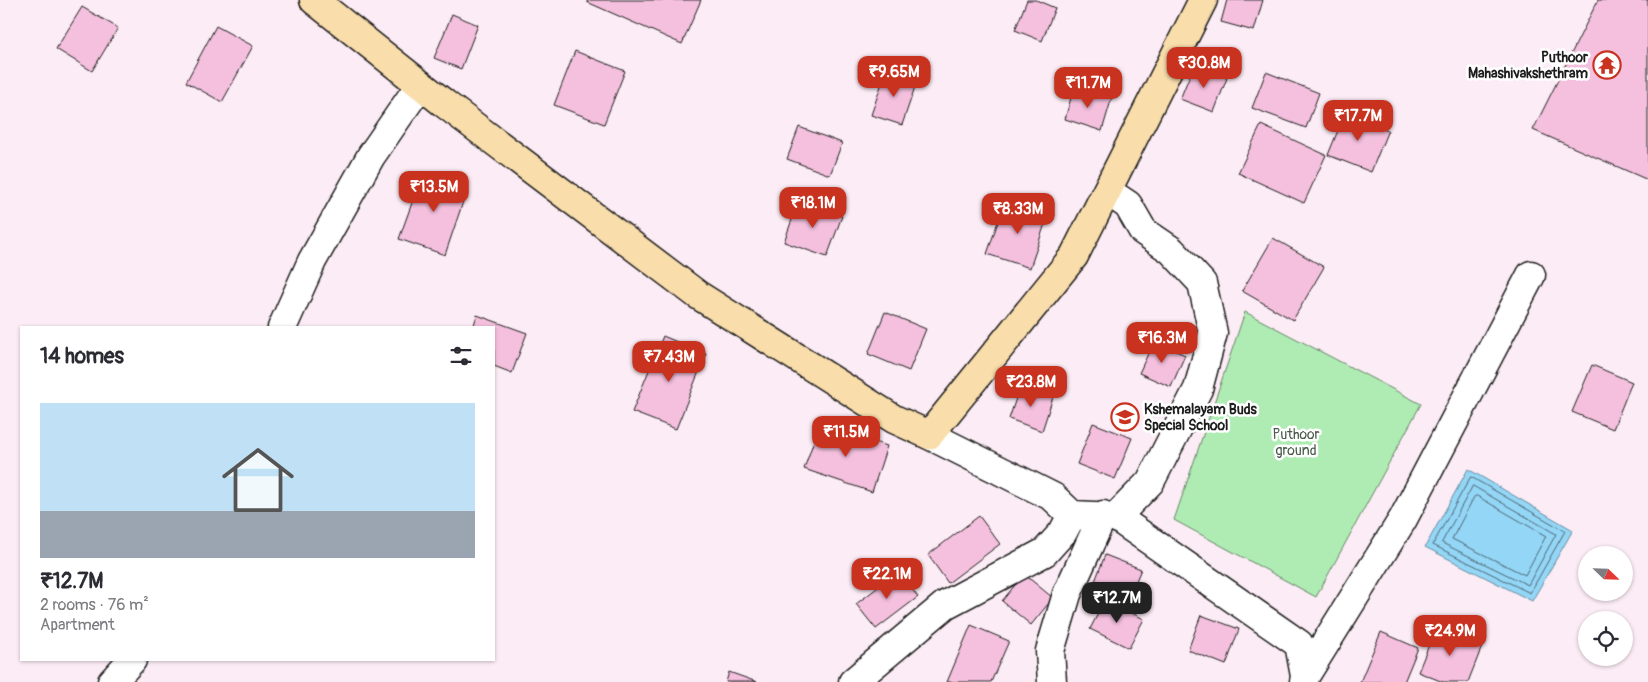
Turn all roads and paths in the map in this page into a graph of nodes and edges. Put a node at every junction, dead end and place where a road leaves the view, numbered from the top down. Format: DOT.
graph roads {
  1 [pos="314,0"];
  2 [pos="1203,0"];
  3 [pos="420,85"];
  4 [pos="1107,191"];
  5 [pos="1531,275"];
  6 [pos="283,326"];
  7 [pos="928,435"];
  8 [pos="1072,515"];
  9 [pos="1109,516"];
  10 [pos="131,661"];
  11 [pos="1305,679"];
  12 [pos="112,682"];
  13 [pos="853,682"];
  14 [pos="1052,682"];
  1 -- 3 [label="main road"];
  2 -- 4 [label="main road"];
  3 -- 6 [label="street"];
  3 -- 7 [label="main road"];
  4 -- 7 [label="main road"];
  4 -- 9 [label="street"];
  5 -- 11 [label="street"];
  7 -- 8 [label="street"];
  8 -- 9 [label="street"];
  8 -- 13 [label="street"];
  9 -- 11 [label="street"];
  9 -- 14 [label="street"];
  10 -- 12 [label="street"];
}
